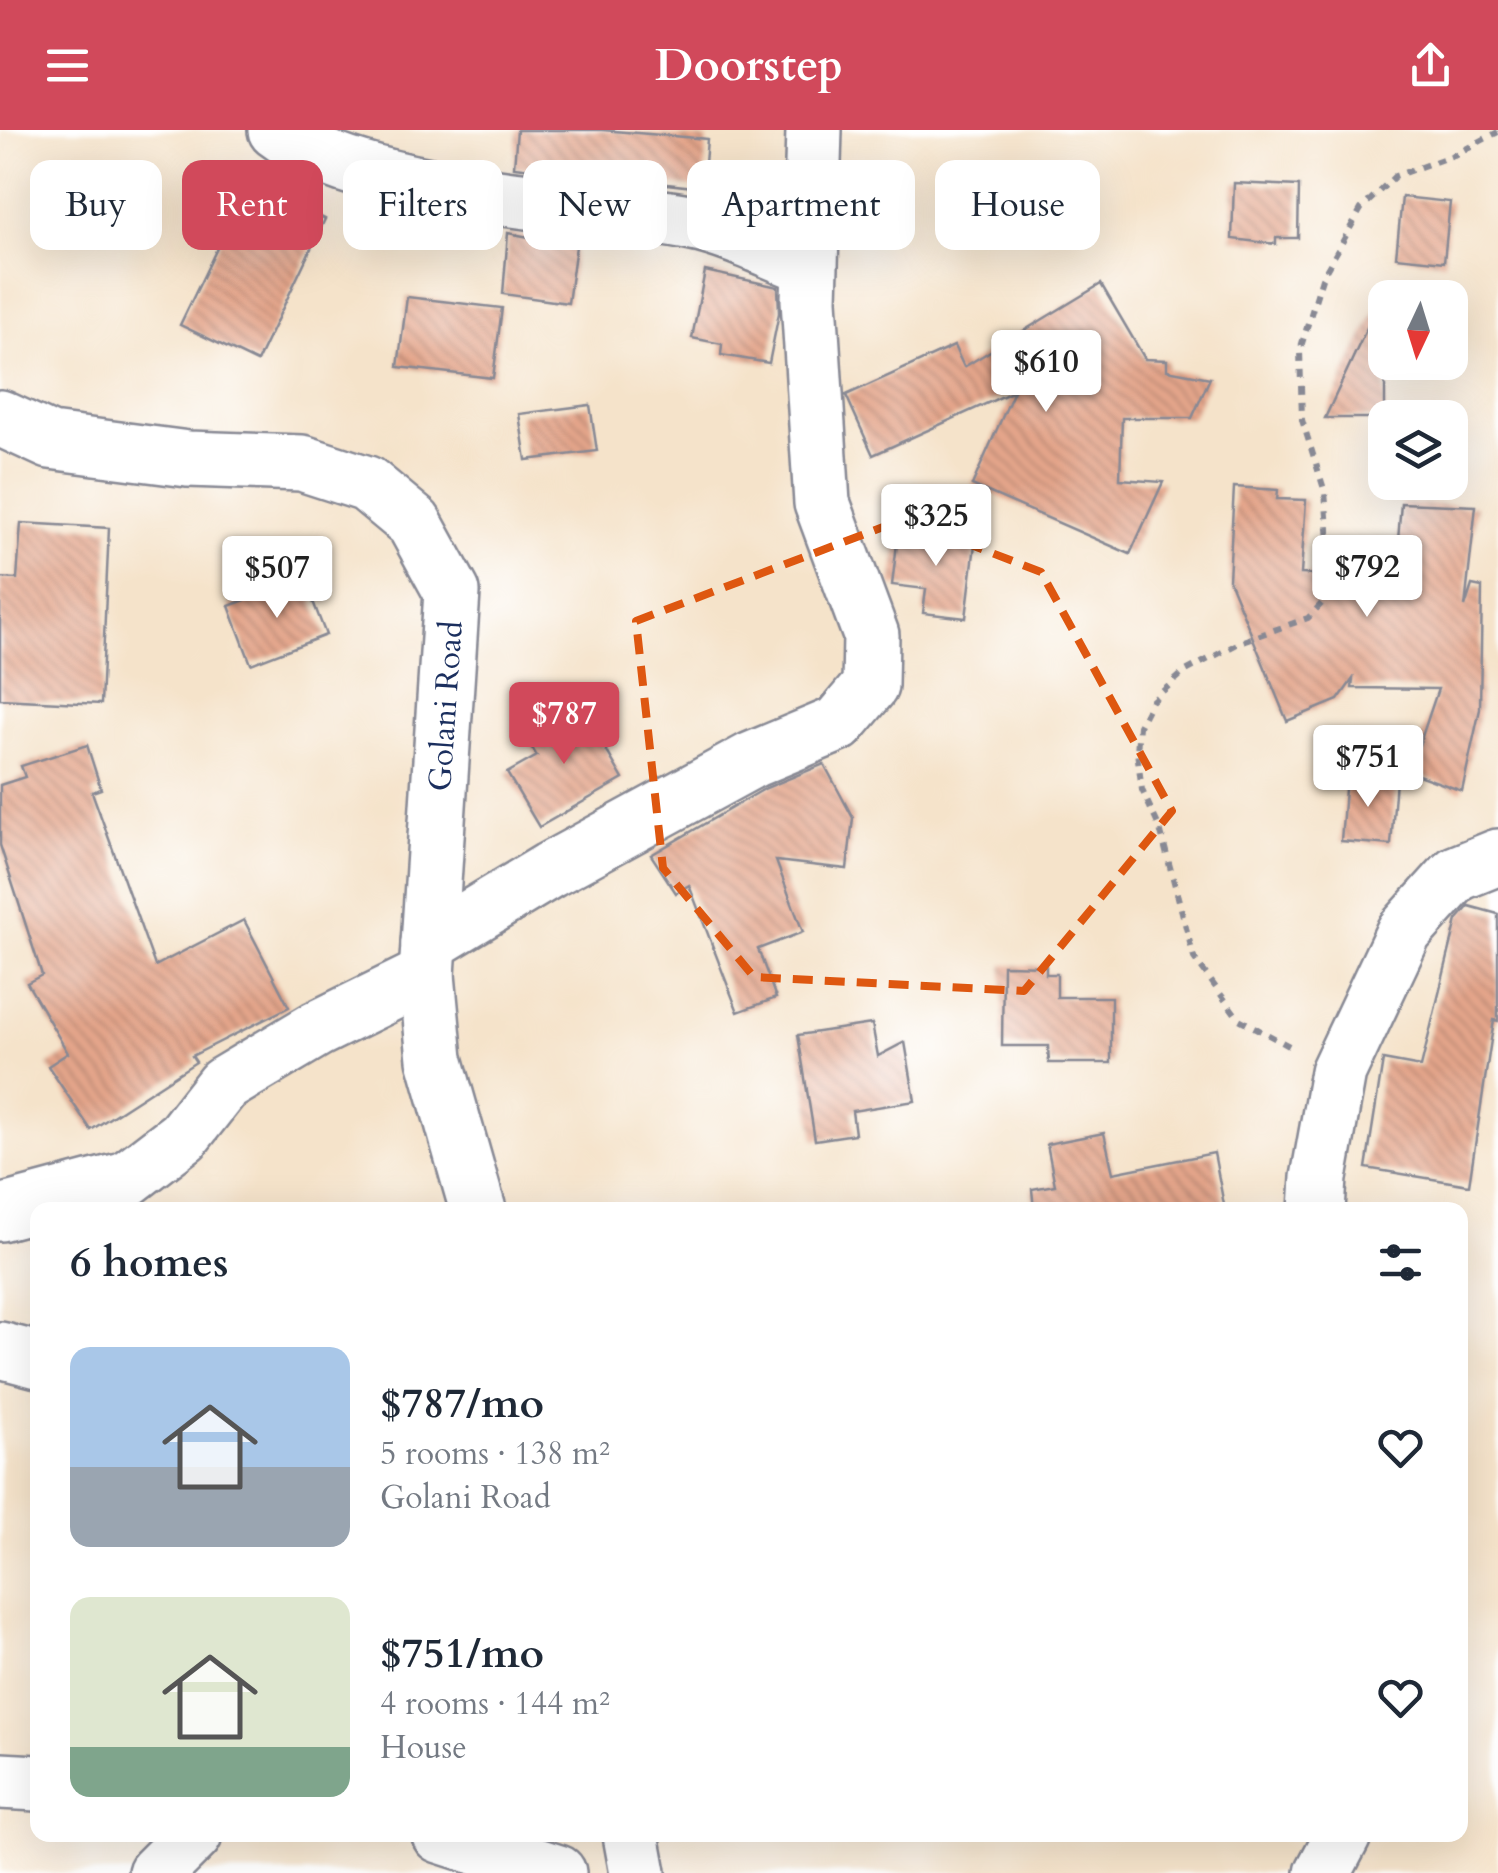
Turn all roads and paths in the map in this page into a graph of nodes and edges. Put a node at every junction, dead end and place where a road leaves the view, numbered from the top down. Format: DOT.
graph roads {
  1 [pos="276,130"];
  2 [pos="814,130"];
  3 [pos="1498,132"];
  4 [pos="808,266"];
  5 [pos="0,418"];
  6 [pos="1498,857"];
  7 [pos="428,959"];
  8 [pos="1338,1072"];
  9 [pos="41,1202"];
  10 [pos="476,1202"];
  11 [pos="1318,1202"];
  12 [pos="30,1205"];
  13 [pos="0,1213"];
  14 [pos="0,1350"];
  15 [pos="30,1358"];
  16 [pos="0,1781"];
  17 [pos="30,1782"];
  18 [pos="187,1842"];
  19 [pos="462,1842"];
  20 [pos="632,1842"];
  21 [pos="1339,1842"];
  22 [pos="156,1873"];
  23 [pos="558,1873"];
  24 [pos="638,1873"];
  25 [pos="1323,1873"];
  1 -- 4 [label="street"];
  2 -- 4 [label="street"];
  3 -- 8 [label="path"];
  4 -- 7 [label="street"];
  5 -- 7 [label="street, Golani Road"];
  6 -- 8 [label="street"];
  7 -- 9 [label="street"];
  7 -- 10 [label="street, Golani Road"];
  8 -- 11 [label="street"];
  12 -- 13 [label="street"];
  14 -- 15 [label="street"];
  16 -- 17 [label="street"];
  18 -- 22 [label="street"];
  19 -- 23 [label="street"];
  20 -- 24 [label="street"];
  21 -- 25 [label="street"];
}
